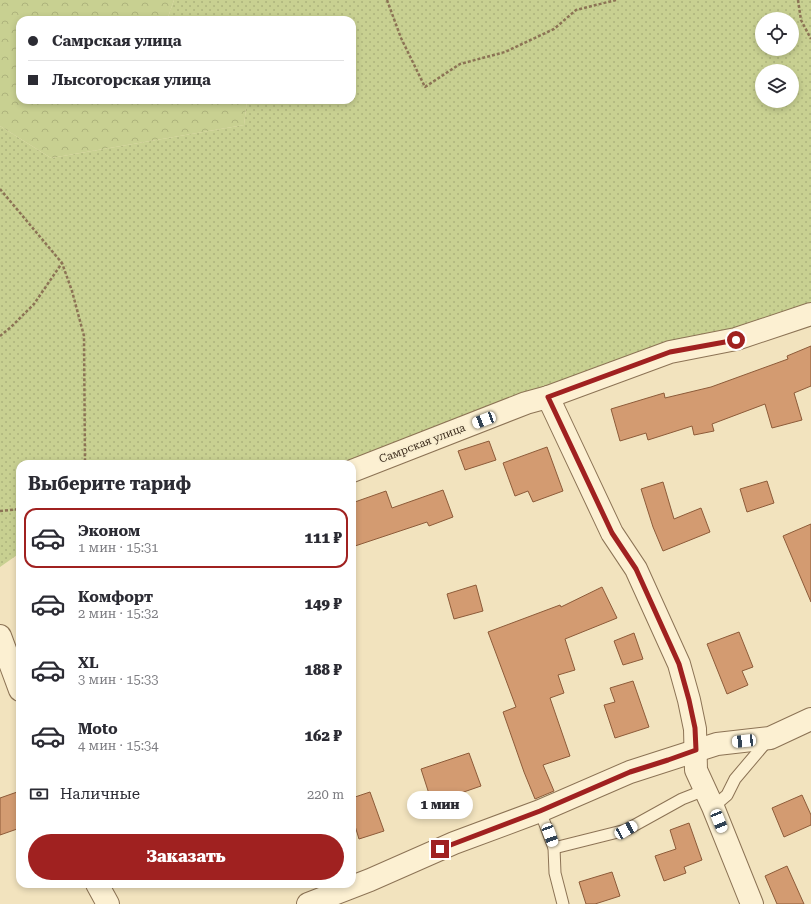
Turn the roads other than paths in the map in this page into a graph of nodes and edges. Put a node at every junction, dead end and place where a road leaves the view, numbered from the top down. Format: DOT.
graph roads {
  1 [pos="811,314"];
  2 [pos="548,397"];
  3 [pos="356,469"];
  4 [pos="0,636"];
  5 [pos="16,679"];
  6 [pos="811,719"];
  7 [pos="770,738"];
  8 [pos="696,750"];
  9 [pos="709,798"];
  10 [pos="540,811"];
  11 [pos="554,848"];
  12 [pos="99,888"];
  13 [pos="353,892"];
  14 [pos="108,904"];
  15 [pos="308,904"];
  16 [pos="563,904"];
  17 [pos="752,904"];
  1 -- 2 [label="street, Самрская улица"];
  2 -- 3 [label="street, Самрская улица"];
  2 -- 8 [label="street"];
  4 -- 5 [label="street"];
  6 -- 7 [label="street"];
  7 -- 8 [label="street"];
  7 -- 9 [label="lane"];
  8 -- 9 [label="street"];
  8 -- 10 [label="street"];
  9 -- 11 [label="lane"];
  9 -- 17 [label="street"];
  10 -- 11 [label="lane"];
  10 -- 13 [label="street"];
  11 -- 16 [label="lane"];
  12 -- 14 [label="street"];
  13 -- 15 [label="street"];
}
